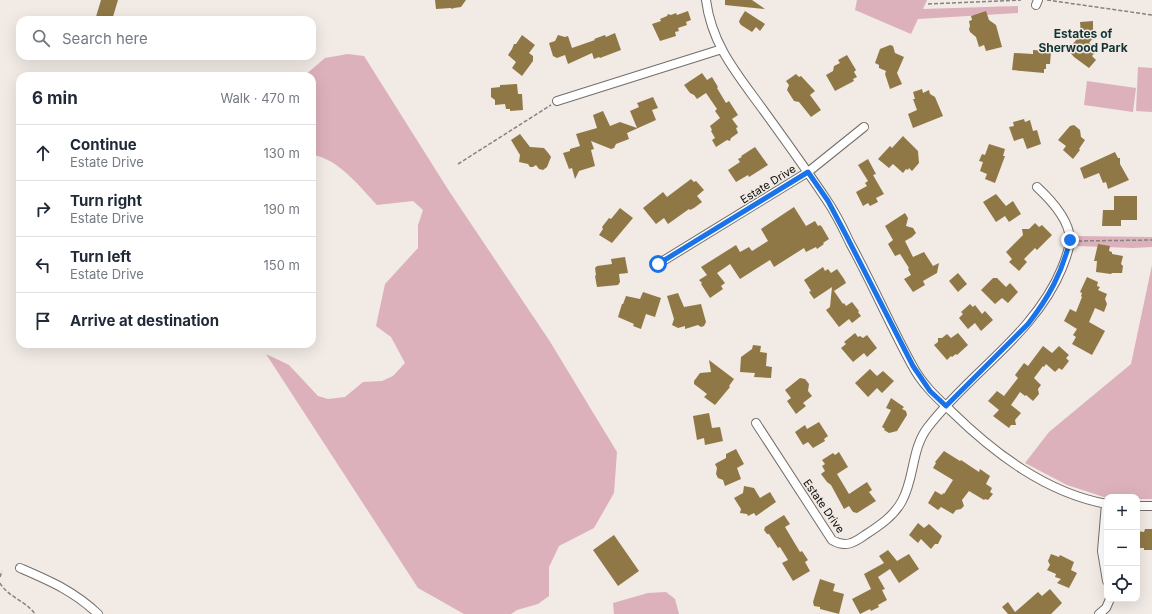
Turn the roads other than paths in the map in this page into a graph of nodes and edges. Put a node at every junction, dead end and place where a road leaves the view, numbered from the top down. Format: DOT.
graph roads {
  1 [pos="706,0"];
  2 [pos="722,49"];
  3 [pos="557,101"];
  4 [pos="864,127"];
  5 [pos="808,172"];
  6 [pos="1037,186"];
  7 [pos="658,264"];
  8 [pos="946,406"];
  9 [pos="756,423"];
  10 [pos="1104,503"];
  11 [pos="1140,506"];
  12 [pos="1152,506"];
  13 [pos="1104,530"];
  14 [pos="1104,566"];
  15 [pos="20,568"];
  16 [pos="1109,602"];
  17 [pos="98,614"];
  18 [pos="1099,614"];
  1 -- 2 [label="street, Estate Drive"];
  2 -- 3 [label="street"];
  2 -- 5 [label="street, Estate Drive"];
  4 -- 5 [label="street, Estate Drive"];
  5 -- 7 [label="street, Estate Drive"];
  5 -- 8 [label="street, Estate Drive"];
  6 -- 8 [label="street, Estate Drive"];
  8 -- 9 [label="street, Estate Drive"];
  8 -- 10 [label="street, Estate Drive"];
  11 -- 12 [label="street"];
  13 -- 14 [label="street, Estate Drive"];
  15 -- 17 [label="street"];
  16 -- 18 [label="street"];
}
